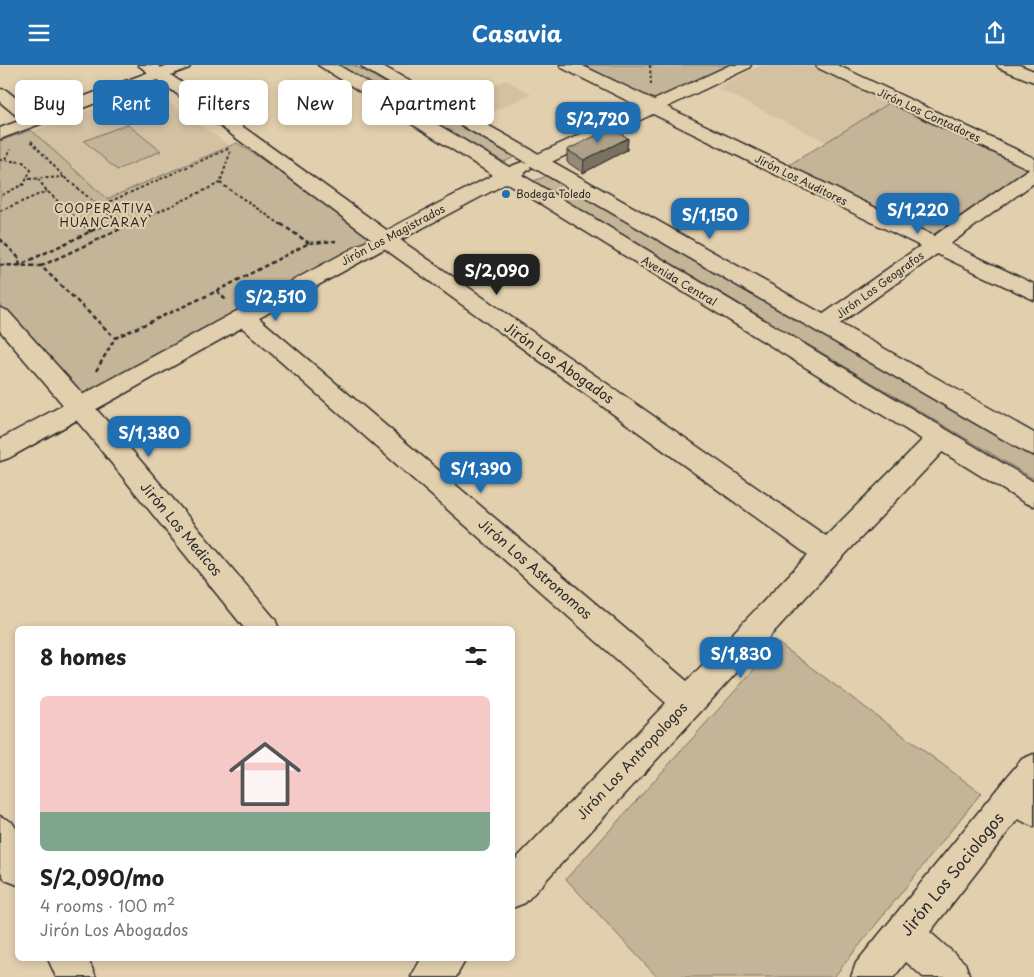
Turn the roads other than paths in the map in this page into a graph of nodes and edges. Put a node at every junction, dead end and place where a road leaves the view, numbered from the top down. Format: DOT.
graph roads {
  1 [pos="183,65"];
  2 [pos="326,65"];
  3 [pos="369,65"];
  4 [pos="568,65"];
  5 [pos="743,65"];
  6 [pos="824,65"];
  7 [pos="1005,65"];
  8 [pos="151,68"];
  9 [pos="1034,77"];
  10 [pos="83,92"];
  11 [pos="0,94"];
  12 [pos="652,98"];
  13 [pos="15,106"];
  14 [pos="15,116"];
  15 [pos="0,122"];
  16 [pos="0,134"];
  17 [pos="536,162"];
  18 [pos="1034,165"];
  19 [pos="1034,174"];
  20 [pos="508,175"];
  21 [pos="384,239"];
  22 [pos="934,246"];
  23 [pos="1034,293"];
  24 [pos="0,316"];
  25 [pos="245,318"];
  26 [pos="823,325"];
  27 [pos="80,407"];
  28 [pos="939,439"];
  29 [pos="1034,445"];
  30 [pos="0,451"];
  31 [pos="1034,495"];
  32 [pos="828,553"];
  33 [pos="262,626"];
  34 [pos="688,702"];
  35 [pos="1027,792"];
  36 [pos="0,834"];
  37 [pos="15,862"];
  38 [pos="515,887"];
  39 [pos="904,934"];
  40 [pos="68,961"];
  41 [pos="445,961"];
  42 [pos="77,977"];
  43 [pos="430,977"];
  44 [pos="870,977"];
  45 [pos="950,977"];
  1 -- 8 [label="street"];
  2 -- 20 [label="street, Avenida Central"];
  3 -- 17 [label="street"];
  4 -- 12 [label="street, Jirón Los Auditores"];
  5 -- 12 [label="street, Jirón Los Magistrados"];
  6 -- 18 [label="street, Jirón Los Contadores"];
  7 -- 9 [label="street"];
  8 -- 10 [label="street"];
  8 -- 16 [label="street"];
  8 -- 21 [label="street, Jirón Los Abogados"];
  11 -- 13 [label="street"];
  12 -- 17 [label="street, Jirón Los Magistrados"];
  12 -- 22 [label="street, Jirón Los Auditores"];
  14 -- 15 [label="street"];
  17 -- 20 [label="street, Jirón Los Magistrados"];
  17 -- 26 [label="street"];
  19 -- 22 [label="street, Jirón Los Geografos"];
  20 -- 21 [label="street, Jirón Los Magistrados"];
  20 -- 28 [label="street, Avenida Central"];
  21 -- 25 [label="street, Jirón Los Magistrados"];
  21 -- 32 [label="street, Jirón Los Abogados"];
  22 -- 23 [label="street, Jirón Los Auditores"];
  22 -- 26 [label="street, Jirón Los Geografos"];
  24 -- 27 [label="street, Jirón Los Medicos"];
  25 -- 27 [label="street, Jirón Los Magistrados"];
  25 -- 34 [label="street, Jirón Los Astronomos"];
  26 -- 29 [label="street"];
  27 -- 30 [label="street, Jirón Los Magistrados"];
  27 -- 33 [label="street, Jirón Los Medicos"];
  28 -- 31 [label="street, Avenida Central"];
  28 -- 32 [label="street, Jirón Los Antropologos"];
  32 -- 34 [label="street, Jirón Los Antropologos"];
  34 -- 38 [label="street, Jirón Los Antropologos"];
  35 -- 39 [label="street, Jirón Los Sociologos"];
  36 -- 37 [label="street"];
  39 -- 44 [label="street, Jirón Los Sociologos"];
  39 -- 45 [label="street"];
  40 -- 42 [label="street"];
  41 -- 43 [label="street"];
}
